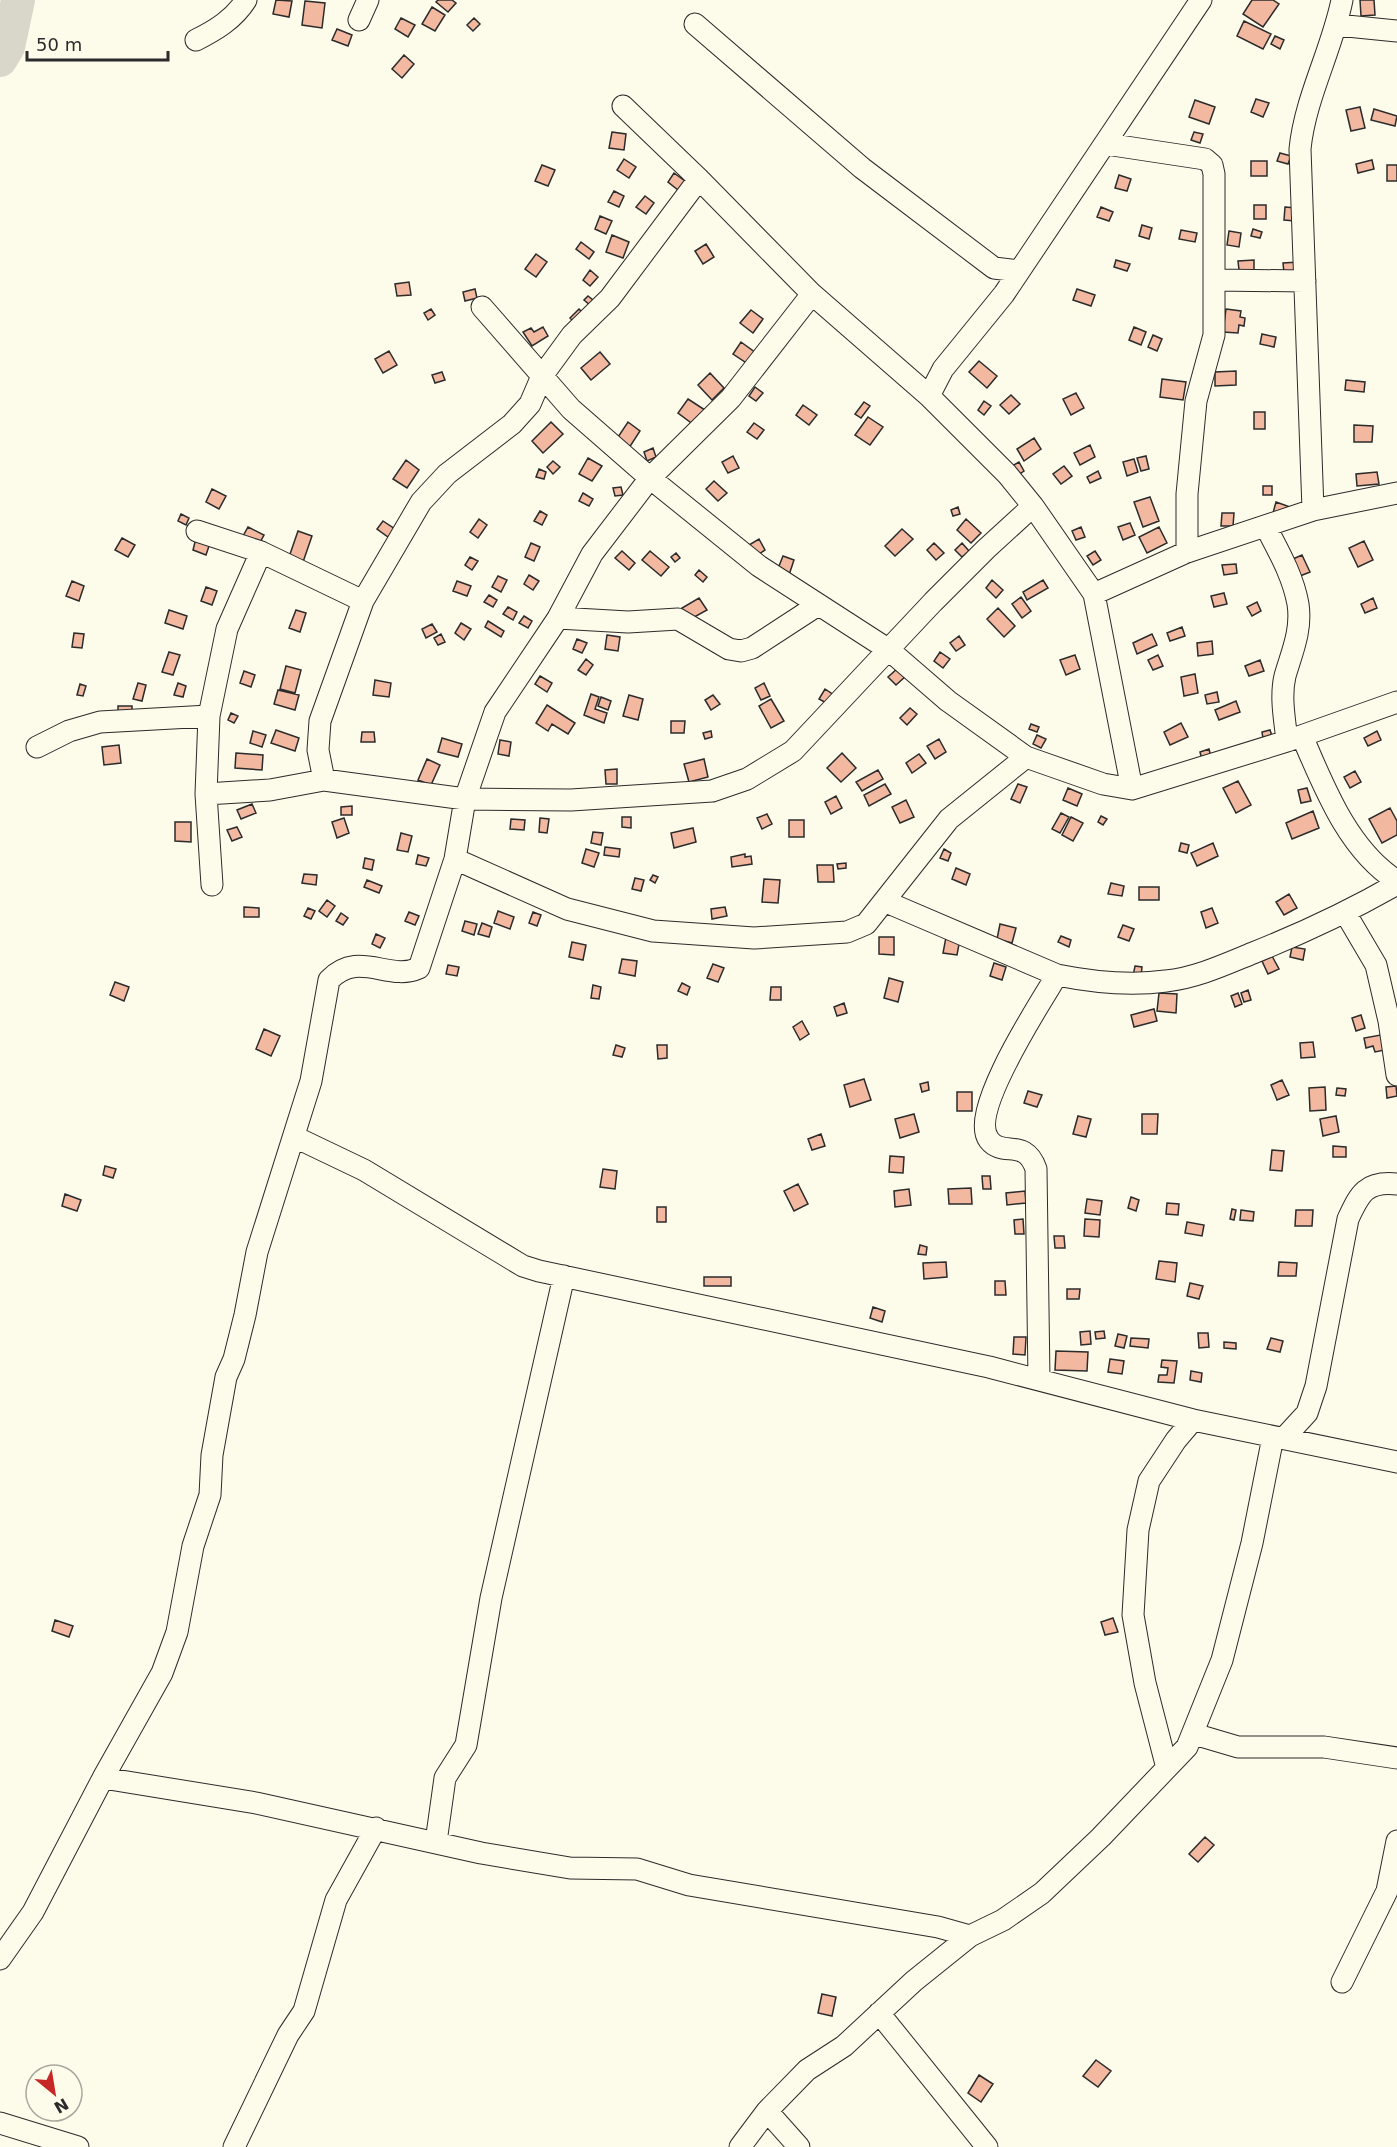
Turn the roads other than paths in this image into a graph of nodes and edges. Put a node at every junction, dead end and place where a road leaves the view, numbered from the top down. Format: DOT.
graph roads {
  1 [pos="246,0"];
  2 [pos="368,0"];
  3 [pos="1201,0"];
  4 [pos="1342,0"];
  5 [pos="359,20"];
  6 [pos="695,24"];
  7 [pos="1337,25"];
  8 [pos="1397,31"];
  9 [pos="196,40"];
  10 [pos="623,106"];
  11 [pos="1106,144"];
  12 [pos="699,179"];
  13 [pos="994,268"];
  14 [pos="1019,271"];
  15 [pos="1215,280"];
  16 [pos="1305,280"];
  17 [pos="812,294"];
  18 [pos="1004,294"];
  19 [pos="482,307"];
  20 [pos="542,376"];
  21 [pos="929,396"];
  22 [pos="650,478"];
  23 [pos="1397,493"];
  24 [pos="1034,506"];
  25 [pos="1313,510"];
  26 [pos="1266,527"];
  27 [pos="197,531"];
  28 [pos="261,552"];
  29 [pos="1187,552"];
  30 [pos="1094,594"];
  31 [pos="363,601"];
  32 [pos="818,605"];
  33 [pos="558,618"];
  34 [pos="889,650"];
  35 [pos="1397,702"];
  36 [pos="209,716"];
  37 [pos="1295,738"];
  38 [pos="38,747"];
  39 [pos="1026,756"];
  40 [pos="324,780"];
  41 [pos="1132,789"];
  42 [pos="206,794"];
  43 [pos="465,799"];
  44 [pos="455,859"];
  45 [pos="1397,882"];
  46 [pos="212,885"];
  47 [pos="884,901"];
  48 [pos="1346,914"];
  49 [pos="1057,975"];
  50 [pos="1397,1075"];
  51 [pos="295,1137"];
  52 [pos="1397,1184"];
  53 [pos="564,1276"];
  54 [pos="1039,1379"];
  55 [pos="1193,1420"];
  56 [pos="1279,1437"];
  57 [pos="1397,1462"];
  58 [pos="1194,1734"];
  59 [pos="1397,1758"];
  60 [pos="1167,1767"];
  61 [pos="103,1778"];
  62 [pos="375,1828"];
  63 [pos="1397,1841"];
  64 [pos="435,1842"];
  65 [pos="969,1936"];
  66 [pos="0,1959"];
  67 [pos="1342,1982"];
  68 [pos="879,2013"];
  69 [pos="767,2111"];
  70 [pos="0,2123"];
  71 [pos="78,2147"];
  72 [pos="234,2147"];
  73 [pos="740,2147"];
  74 [pos="799,2147"];
  75 [pos="987,2147"];
  1 -- 9 [label="street"];
  2 -- 5 [label="street"];
  3 -- 11 [label="street"];
  4 -- 7 [label="street"];
  6 -- 13 [label="street"];
  7 -- 8 [label="street"];
  7 -- 16 [label="street"];
  10 -- 12 [label="street"];
  11 -- 14 [label="street"];
  11 -- 15 [label="street"];
  12 -- 17 [label="street"];
  12 -- 20 [label="street"];
  13 -- 14 [label="street"];
  13 -- 18 [label="street"];
  14 -- 18 [label="street"];
  15 -- 16 [label="street"];
  15 -- 29 [label="street"];
  16 -- 25 [label="street"];
  17 -- 21 [label="street"];
  17 -- 22 [label="street"];
  18 -- 21 [label="street"];
  19 -- 20 [label="street"];
  20 -- 22 [label="street"];
  20 -- 31 [label="street"];
  21 -- 24 [label="street"];
  22 -- 32 [label="street"];
  22 -- 33 [label="street"];
  23 -- 25 [label="street"];
  24 -- 30 [label="street"];
  24 -- 34 [label="street"];
  25 -- 26 [label="street"];
  26 -- 29 [label="street"];
  26 -- 37 [label="street"];
  27 -- 28 [label="street"];
  28 -- 31 [label="street"];
  28 -- 36 [label="street"];
  29 -- 30 [label="street"];
  30 -- 41 [label="street"];
  31 -- 40 [label="street"];
  32 -- 33 [label="street"];
  32 -- 34 [label="street"];
  33 -- 43 [label="street"];
  34 -- 39 [label="street"];
  34 -- 43 [label="street"];
  35 -- 37 [label="street"];
  36 -- 38 [label="street"];
  36 -- 42 [label="street"];
  37 -- 41 [label="street"];
  37 -- 45 [label="street"];
  39 -- 41 [label="street"];
  39 -- 47 [label="street"];
  40 -- 42 [label="street"];
  40 -- 43 [label="street"];
  42 -- 46 [label="street"];
  43 -- 44 [label="street"];
  44 -- 47 [label="street"];
  44 -- 51 [label="street"];
  45 -- 48 [label="street"];
  47 -- 49 [label="street"];
  48 -- 49 [label="street"];
  48 -- 50 [label="street"];
  49 -- 54 [label="street"];
  51 -- 53 [label="street"];
  51 -- 61 [label="street"];
  52 -- 56 [label="street"];
  53 -- 54 [label="street"];
  53 -- 64 [label="street"];
  54 -- 55 [label="street"];
  55 -- 56 [label="street"];
  55 -- 60 [label="street"];
  56 -- 57 [label="street"];
  56 -- 58 [label="street"];
  58 -- 59 [label="street"];
  58 -- 60 [label="street"];
  60 -- 65 [label="street"];
  61 -- 62 [label="street"];
  61 -- 66 [label="street"];
  62 -- 64 [label="street"];
  62 -- 72 [label="street"];
  63 -- 67 [label="street"];
  64 -- 65 [label="street"];
  65 -- 68 [label="street"];
  68 -- 69 [label="street"];
  68 -- 75 [label="street"];
  69 -- 73 [label="street"];
  69 -- 74 [label="street"];
  70 -- 71 [label="street"];
}
